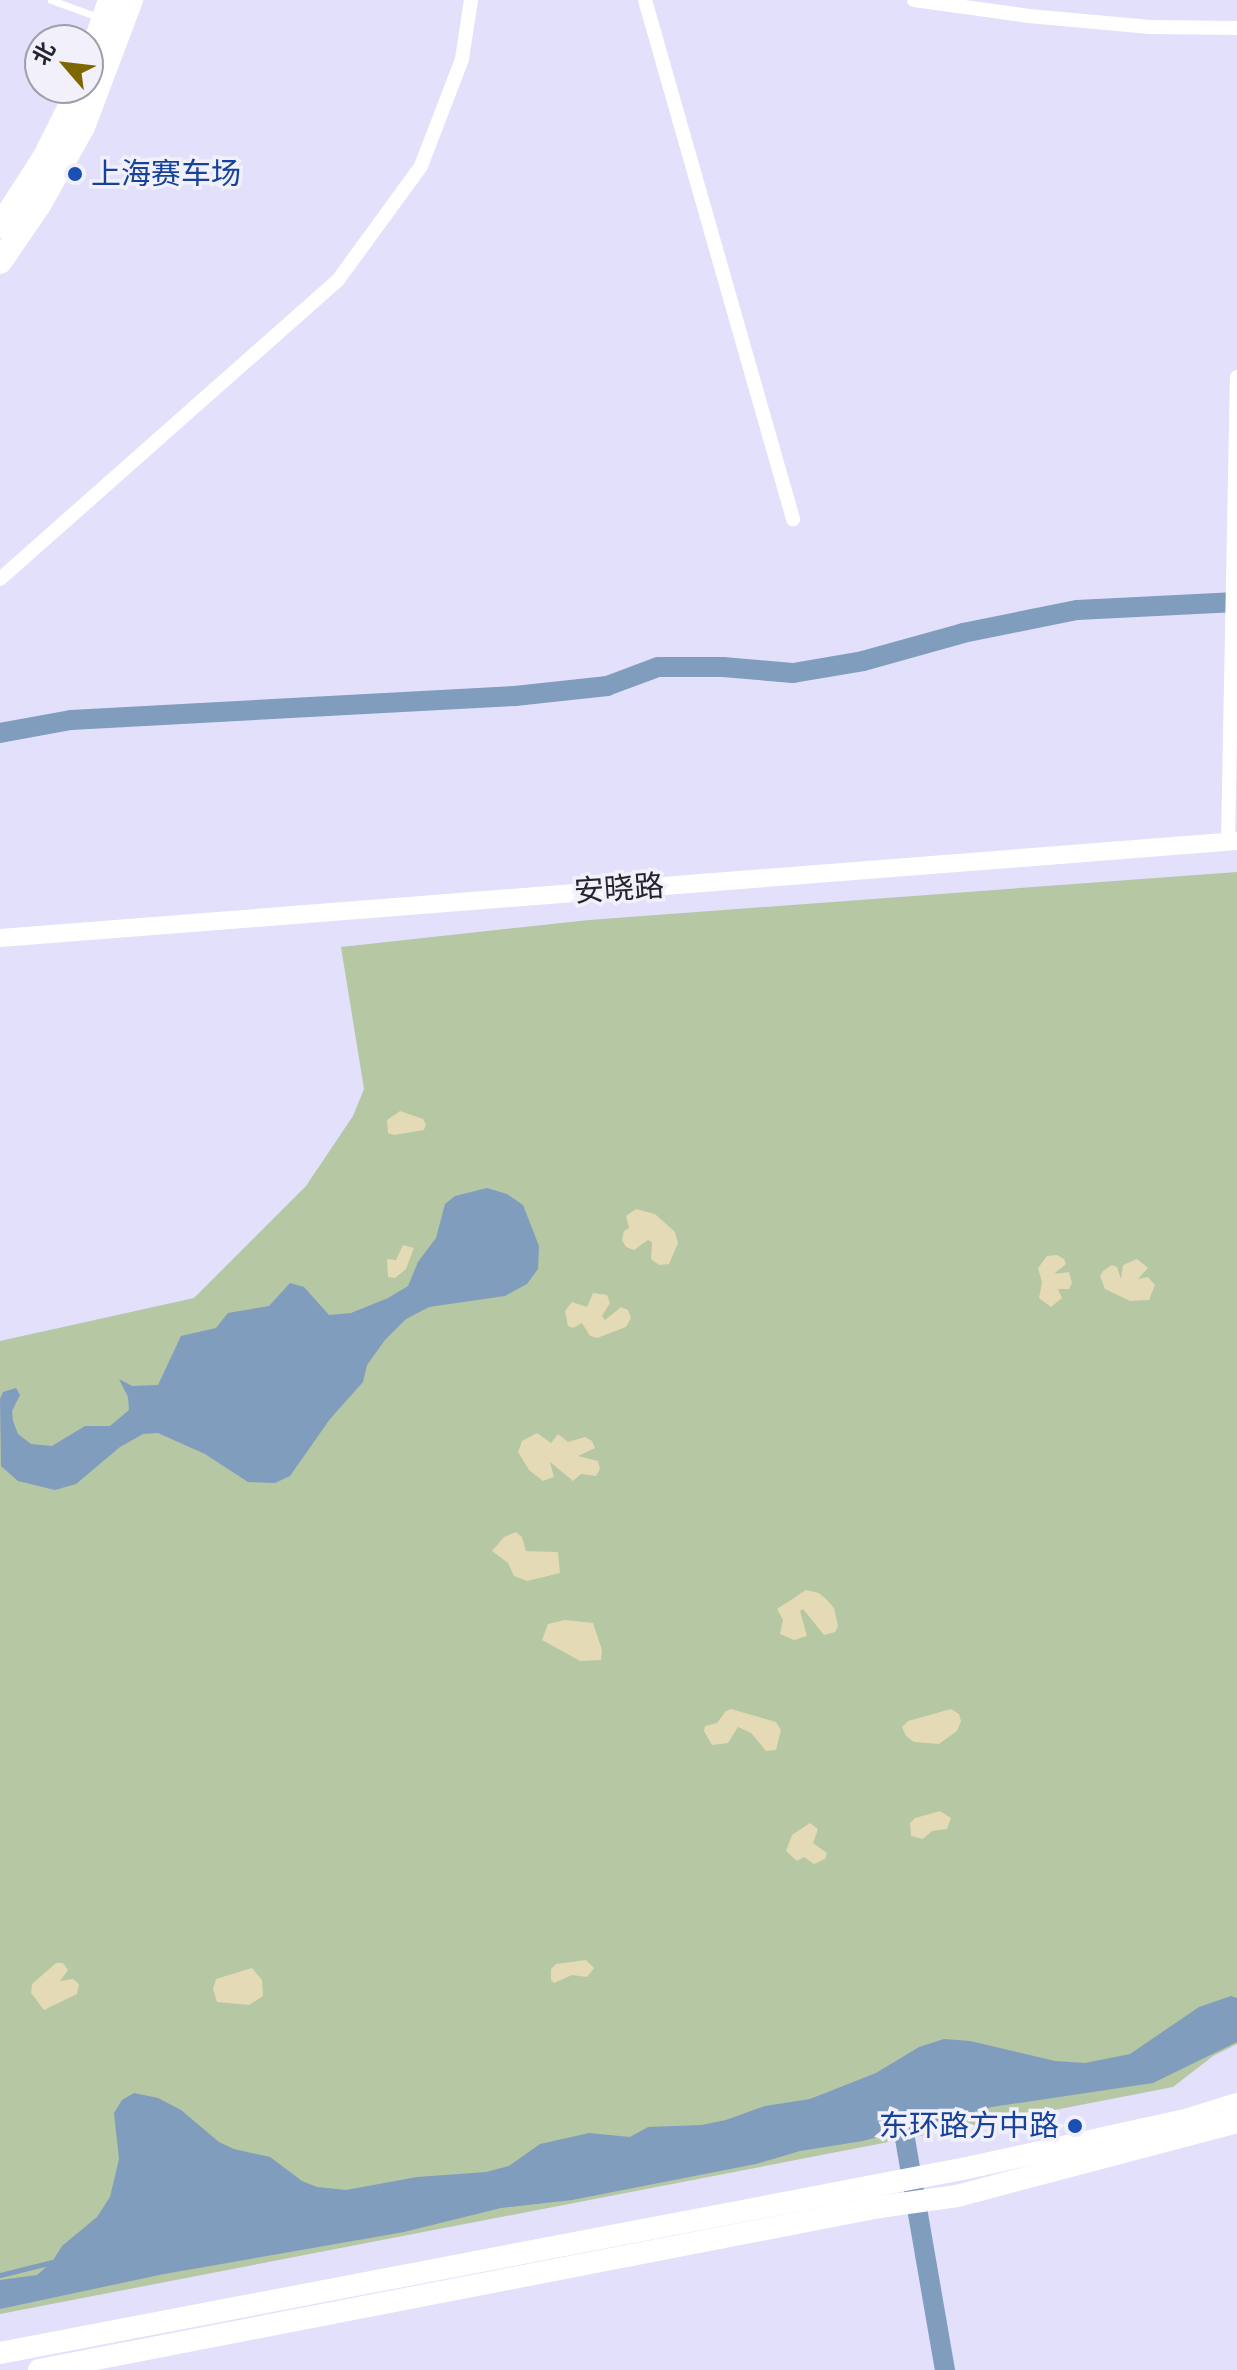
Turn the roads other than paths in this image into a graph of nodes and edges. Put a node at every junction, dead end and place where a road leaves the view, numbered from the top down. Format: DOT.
graph roads {
  1 [pos="51,0"];
  2 [pos="131,0"];
  3 [pos="471,0"];
  4 [pos="645,0"];
  5 [pos="914,0"];
  6 [pos="112,15"];
  7 [pos="1237,28"];
  8 [pos="71,104"];
  9 [pos="0,226"];
  10 [pos="0,262"];
  11 [pos="1237,377"];
  12 [pos="793,519"];
  13 [pos="0,579"];
  14 [pos="1232,841"];
  15 [pos="0,938"];
  16 [pos="1237,2104"];
  17 [pos="1237,2122"];
  18 [pos="877,2196"];
  19 [pos="0,2353"];
  20 [pos="39,2370"];
  1 -- 6 [label="lane"];
  2 -- 6 [label="main road"];
  3 -- 13 [label="street"];
  4 -- 12 [label="street"];
  5 -- 7 [label="street"];
  6 -- 10 [label="main road"];
  8 -- 9 [label="main road"];
  11 -- 14 [label="street"];
  14 -- 15 [label="street, 安晓路"];
  16 -- 18 [label="main road"];
  17 -- 18 [label="main road"];
  18 -- 19 [label="main road"];
  18 -- 20 [label="main road"];
}
